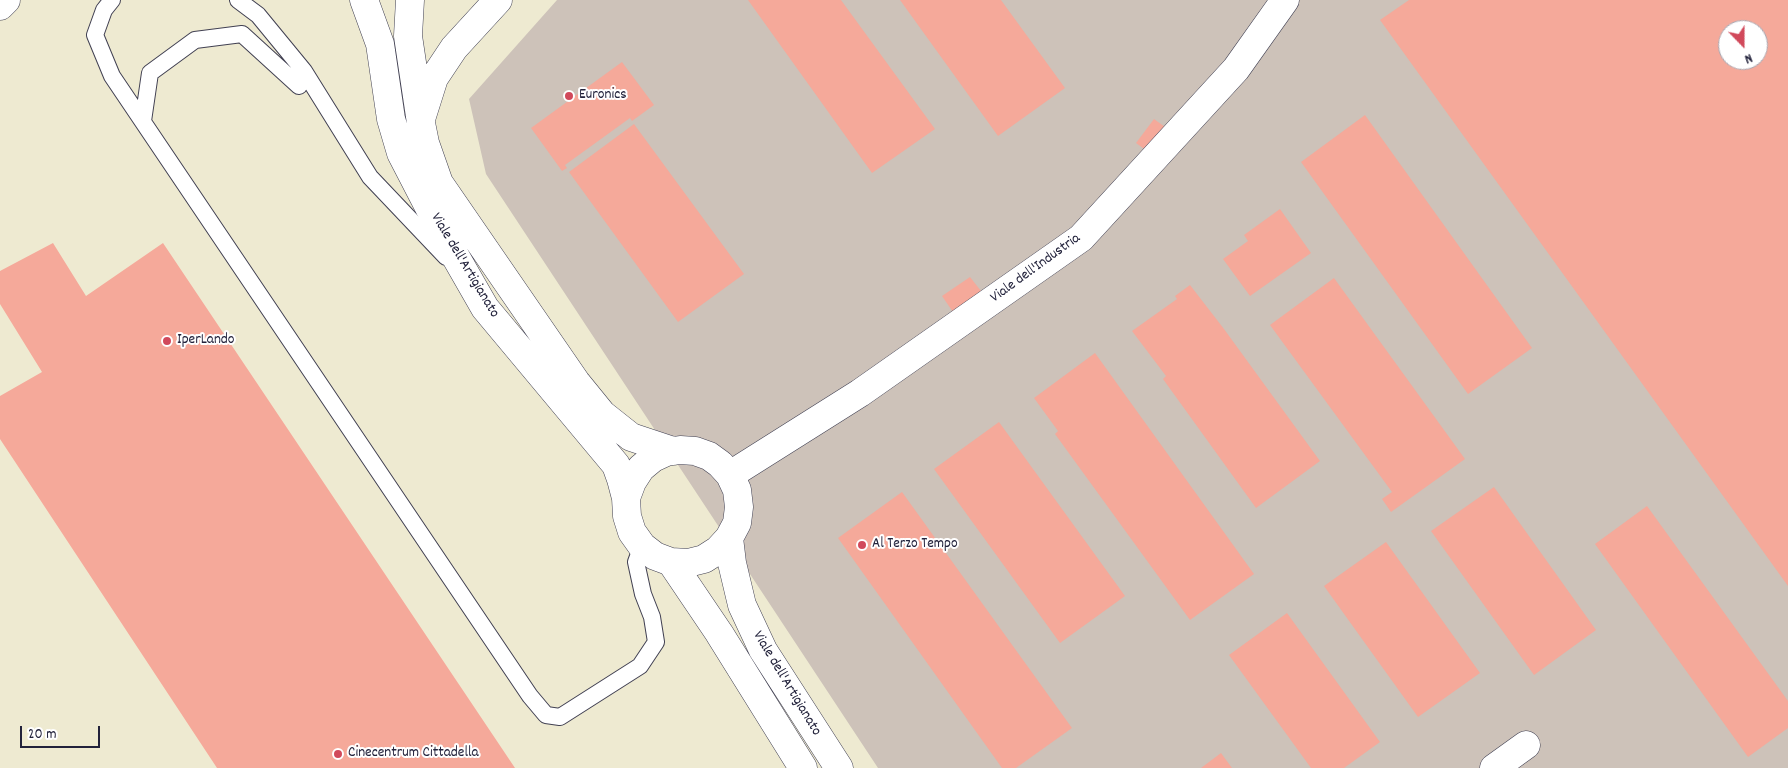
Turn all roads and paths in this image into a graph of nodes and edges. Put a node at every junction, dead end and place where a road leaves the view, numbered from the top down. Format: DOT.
graph roads {
  1 [pos="6,0"];
  2 [pos="112,0"];
  3 [pos="238,0"];
  4 [pos="364,0"];
  5 [pos="410,0"];
  6 [pos="498,0"];
  7 [pos="1285,0"];
  8 [pos="0,6"];
  9 [pos="299,86"];
  10 [pos="143,121"];
  11 [pos="421,123"];
  12 [pos="477,294"];
  13 [pos="673,451"];
  14 [pos="730,476"];
  15 [pos="626,498"];
  16 [pos="729,538"];
  17 [pos="642,546"];
  18 [pos="671,562"];
  19 [pos="1526,745"];
  20 [pos="803,768"];
  21 [pos="838,768"];
  22 [pos="1494,768"];
  1 -- 8 [label="street"];
  2 -- 10 [label="lane"];
  3 -- 12 [label="lane"];
  4 -- 12 [label="street, Viale dell'Artigianato"];
  5 -- 11 [label="street, Viale dell'Artigianato"];
  6 -- 11 [label="street"];
  7 -- 14 [label="street, Viale dell'Industria"];
  9 -- 10 [label="lane"];
  10 -- 17 [label="lane"];
  11 -- 13 [label="street, Viale dell'Artigianato"];
  12 -- 15 [label="street, Viale dell'Artigianato"];
  13 -- 14 [label="street, Viale dell'Artigianato"];
  13 -- 15 [label="street, Viale dell'Artigianato"];
  14 -- 16 [label="street, Viale dell'Artigianato"];
  15 -- 17 [label="street, Viale dell'Artigianato"];
  16 -- 18 [label="street, Viale dell'Artigianato"];
  16 -- 21 [label="street, Viale dell'Artigianato"];
  17 -- 18 [label="street, Viale dell'Artigianato"];
  18 -- 20 [label="street, Viale dell'Artigianato"];
  19 -- 22 [label="street"];
}
